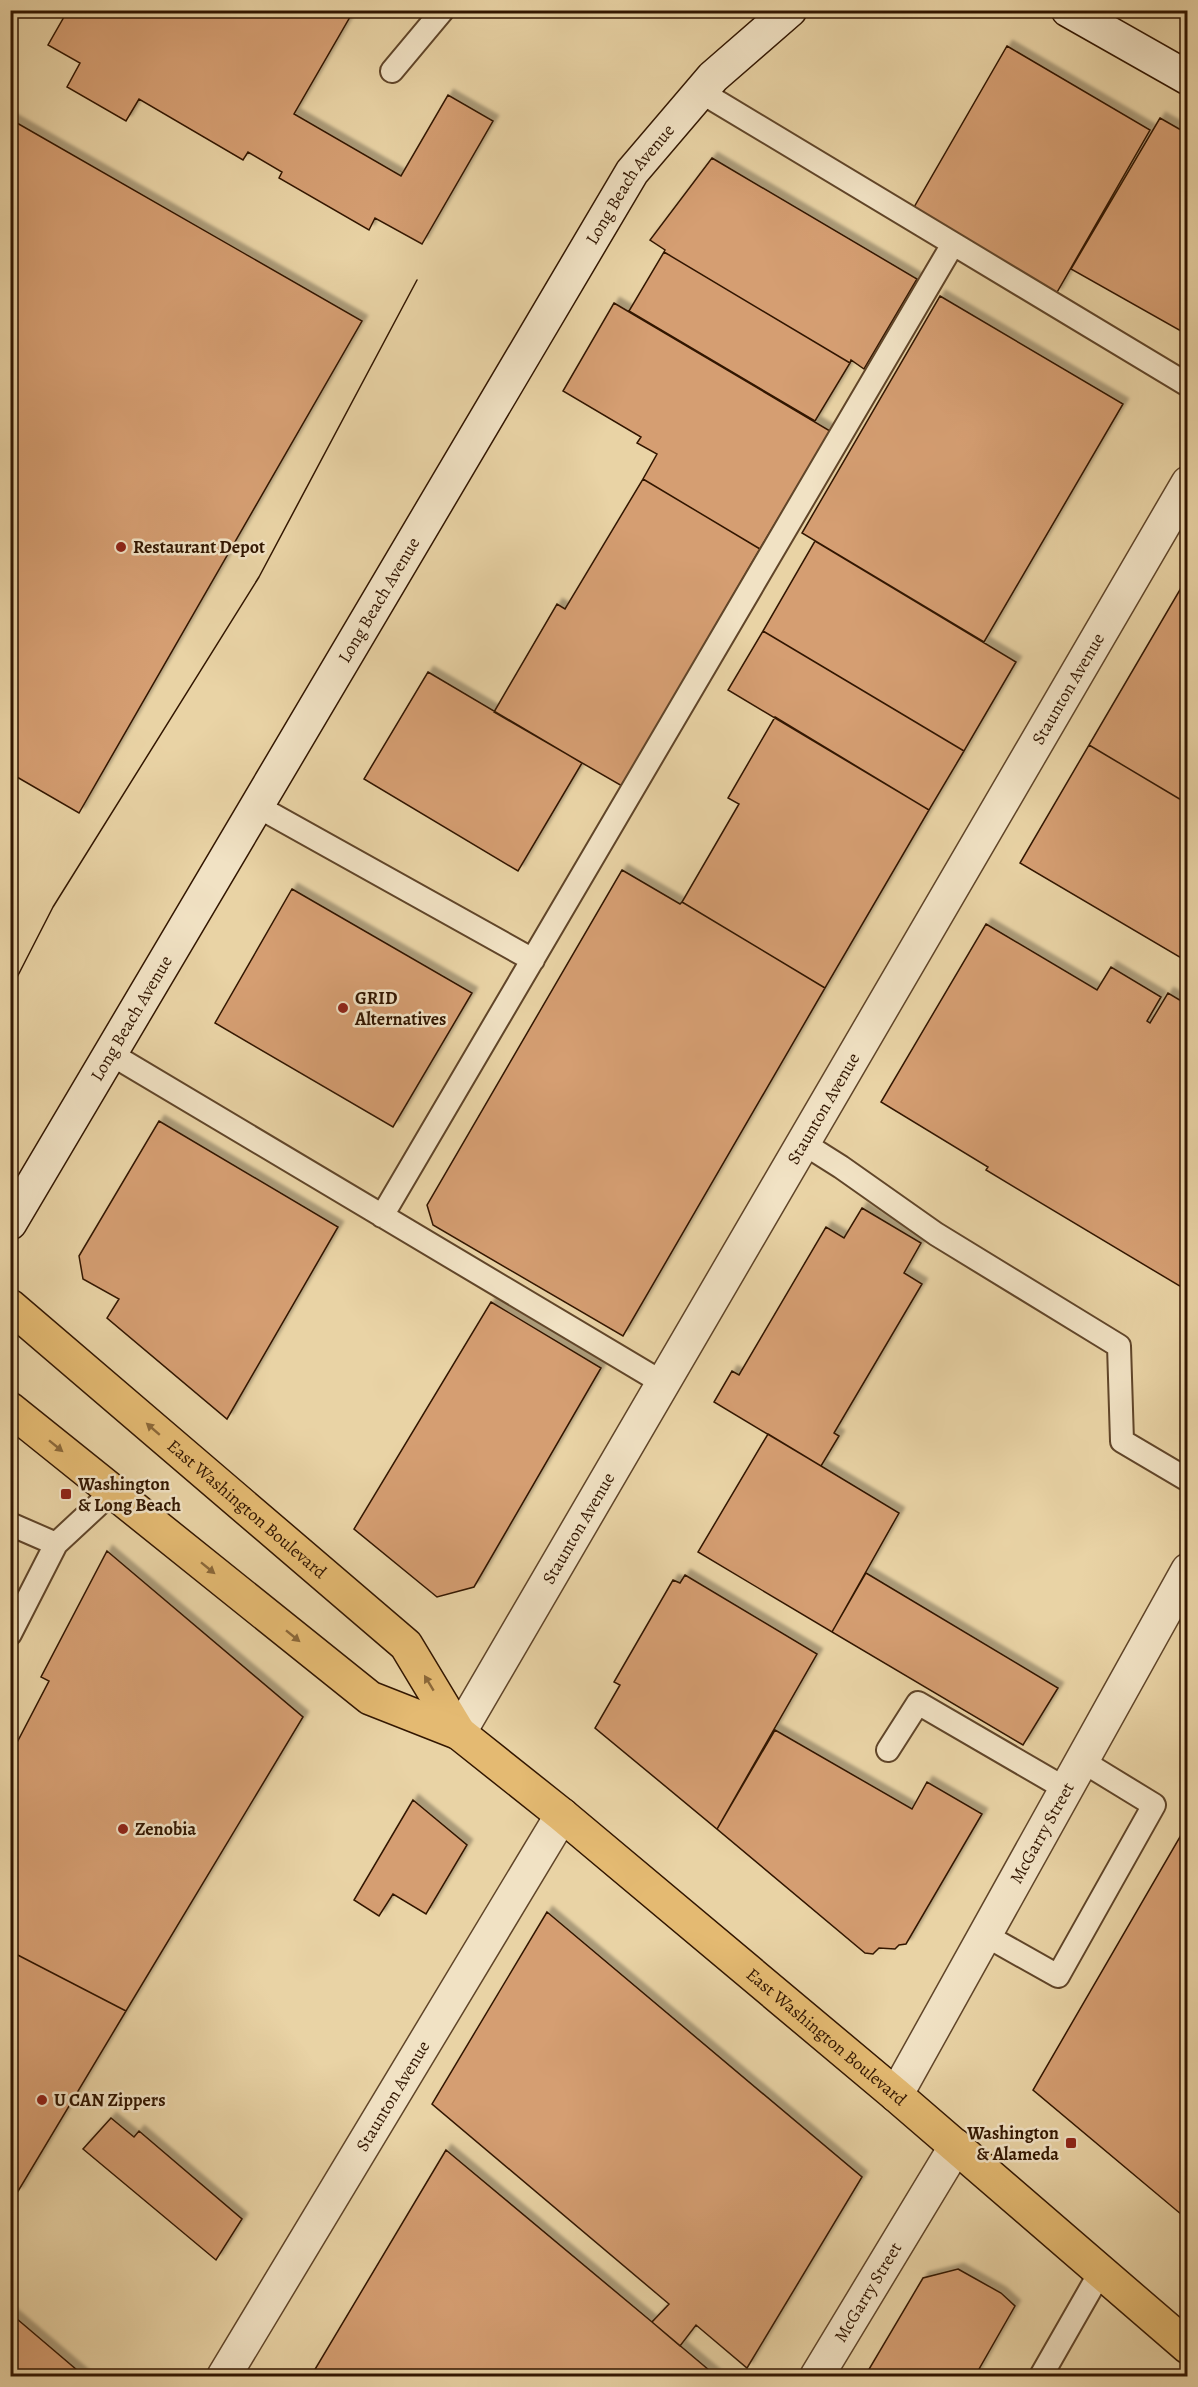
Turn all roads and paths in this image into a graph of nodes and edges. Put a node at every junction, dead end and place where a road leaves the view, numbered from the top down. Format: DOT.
graph roads {
  1 [pos="444,10"];
  2 [pos="790,10"];
  3 [pos="1068,10"];
  4 [pos="392,71"];
  5 [pos="1188,78"];
  6 [pos="701,92"];
  7 [pos="953,244"];
  8 [pos="1188,385"];
  9 [pos="1188,483"];
  10 [pos="257,806"];
  11 [pos="532,960"];
  12 [pos="111,1054"];
  13 [pos="803,1143"];
  14 [pos="382,1216"];
  15 [pos="10,1223"];
  16 [pos="10,1306"];
  17 [pos="663,1383"];
  18 [pos="10,1409"];
  19 [pos="1188,1480"];
  20 [pos="113,1491"];
  21 [pos="10,1524"];
  22 [pos="56,1544"];
  23 [pos="1188,1570"];
  24 [pos="10,1634"];
  25 [pos="459,1733"];
  26 [pos="888,1750"];
  27 [pos="1074,1775"];
  28 [pos="562,1815"];
  29 [pos="985,1935"];
  30 [pos="896,2095"];
  31 [pos="956,2146"];
  32 [pos="1101,2271"];
  33 [pos="1188,2347"];
  34 [pos="224,2376"];
  35 [pos="817,2376"];
  36 [pos="1041,2376"];
  1 -- 4 [label="lane"];
  2 -- 6 [label="street, Long Beach Avenue"];
  3 -- 5 [label="street"];
  6 -- 7 [label="lane"];
  6 -- 10 [label="street, Long Beach Avenue"];
  7 -- 8 [label="lane"];
  7 -- 11 [label="lane"];
  9 -- 13 [label="street, Staunton Avenue"];
  10 -- 11 [label="lane"];
  10 -- 12 [label="street, Long Beach Avenue"];
  11 -- 14 [label="lane"];
  12 -- 14 [label="lane"];
  12 -- 15 [label="street, Long Beach Avenue"];
  13 -- 17 [label="street, Staunton Avenue"];
  13 -- 19 [label="lane"];
  14 -- 17 [label="lane"];
  25 -- 16 [label="main road, East Washington Boulevard, one-way"];
  17 -- 25 [label="street, Staunton Avenue"];
  18 -- 20 [label="main road, East Washington Boulevard, one-way"];
  20 -- 22 [label="lane"];
  20 -- 25 [label="main road, East Washington Boulevard, one-way"];
  21 -- 22 [label="lane"];
  22 -- 24 [label="lane"];
  23 -- 27 [label="street, McGarry Street"];
  25 -- 28 [label="main road, East Washington Boulevard"];
  26 -- 27 [label="lane"];
  27 -- 29 [label="street, McGarry Street"];
  27 -- 29 [label="lane"];
  28 -- 30 [label="main road, East Washington Boulevard"];
  28 -- 34 [label="street, Staunton Avenue"];
  29 -- 30 [label="street, McGarry Street"];
  30 -- 31 [label="main road, East Washington Boulevard"];
  31 -- 32 [label="main road, East Washington Boulevard"];
  31 -- 35 [label="street, McGarry Street"];
  32 -- 33 [label="main road, East Washington Boulevard"];
  32 -- 36 [label="lane"];
}
